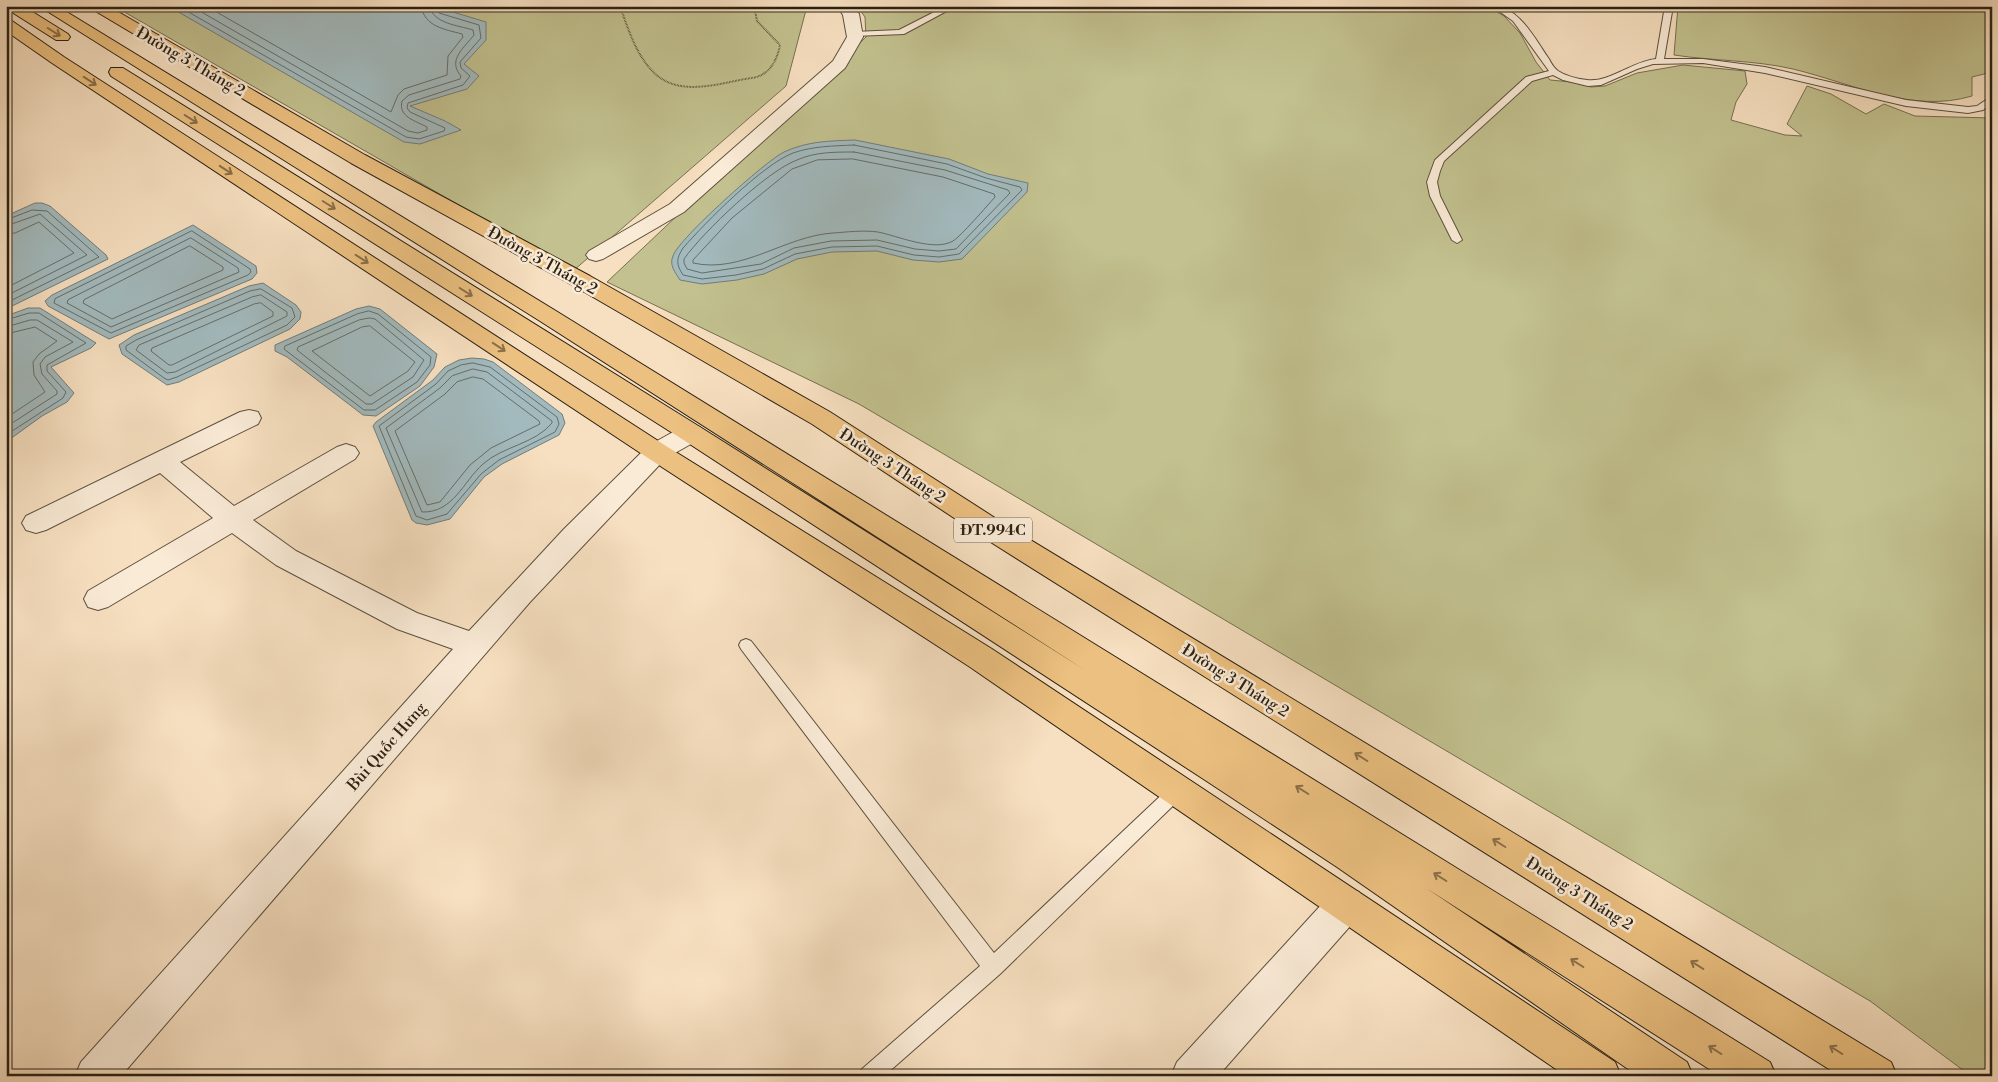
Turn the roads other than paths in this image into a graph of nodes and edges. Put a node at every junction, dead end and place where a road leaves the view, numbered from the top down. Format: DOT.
graph roads {
  1 [pos="12,6"];
  2 [pos="46,6"];
  3 [pos="97,6"];
  4 [pos="844,6"];
  5 [pos="952,6"];
  6 [pos="1496,6"];
  7 [pos="1669,6"];
  8 [pos="6,24"];
  9 [pos="854,34"];
  10 [pos="1660,61"];
  11 [pos="1554,72"];
  12 [pos="1992,99"];
  13 [pos="1457,240"];
  14 [pos="596,255"];
  15 [pos="249,418"];
  16 [pos="691,433"];
  17 [pos="657,452"];
  18 [pos="346,453"];
  19 [pos="162,460"];
  20 [pos="233,520"];
  21 [pos="36,523"];
  22 [pos="98,599"];
  23 [pos="475,645"];
  24 [pos="746,645"];
  25 [pos="1177,792"];
  26 [pos="1346,904"];
  27 [pos="993,967"];
  28 [pos="95,1076"];
  29 [pos="869,1076"];
  30 [pos="1191,1076"];
  31 [pos="1601,1076"];
  32 [pos="1673,1076"];
  33 [pos="1756,1076"];
  34 [pos="1877,1076"];
  1 -- 16 [label="main road, one-way"];
  33 -- 2 [label="main road, Đường 3 Tháng 2, one-way"];
  34 -- 3 [label="main road, Đường 3 Tháng 2 / ĐT.994C, one-way"];
  4 -- 9 [label="street"];
  5 -- 9 [label="lane"];
  6 -- 11 [label="lane"];
  7 -- 10 [label="lane"];
  8 -- 17 [label="main road, one-way"];
  9 -- 14 [label="street"];
  10 -- 11 [label="lane"];
  10 -- 12 [label="lane"];
  11 -- 13 [label="lane"];
  15 -- 19 [label="street"];
  16 -- 17 [label="street, Bùi Quốc Hưng"];
  16 -- 32 [label="main road"];
  17 -- 23 [label="street, Bùi Quốc Hưng"];
  17 -- 25 [label="main road"];
  18 -- 20 [label="street"];
  19 -- 20 [label="street"];
  19 -- 21 [label="street"];
  20 -- 22 [label="street"];
  20 -- 23 [label="street"];
  23 -- 28 [label="street, Bùi Quốc Hưng"];
  24 -- 27 [label="lane"];
  25 -- 26 [label="main road"];
  25 -- 27 [label="lane"];
  26 -- 30 [label="street"];
  26 -- 31 [label="main road"];
  27 -- 29 [label="lane"];
}
